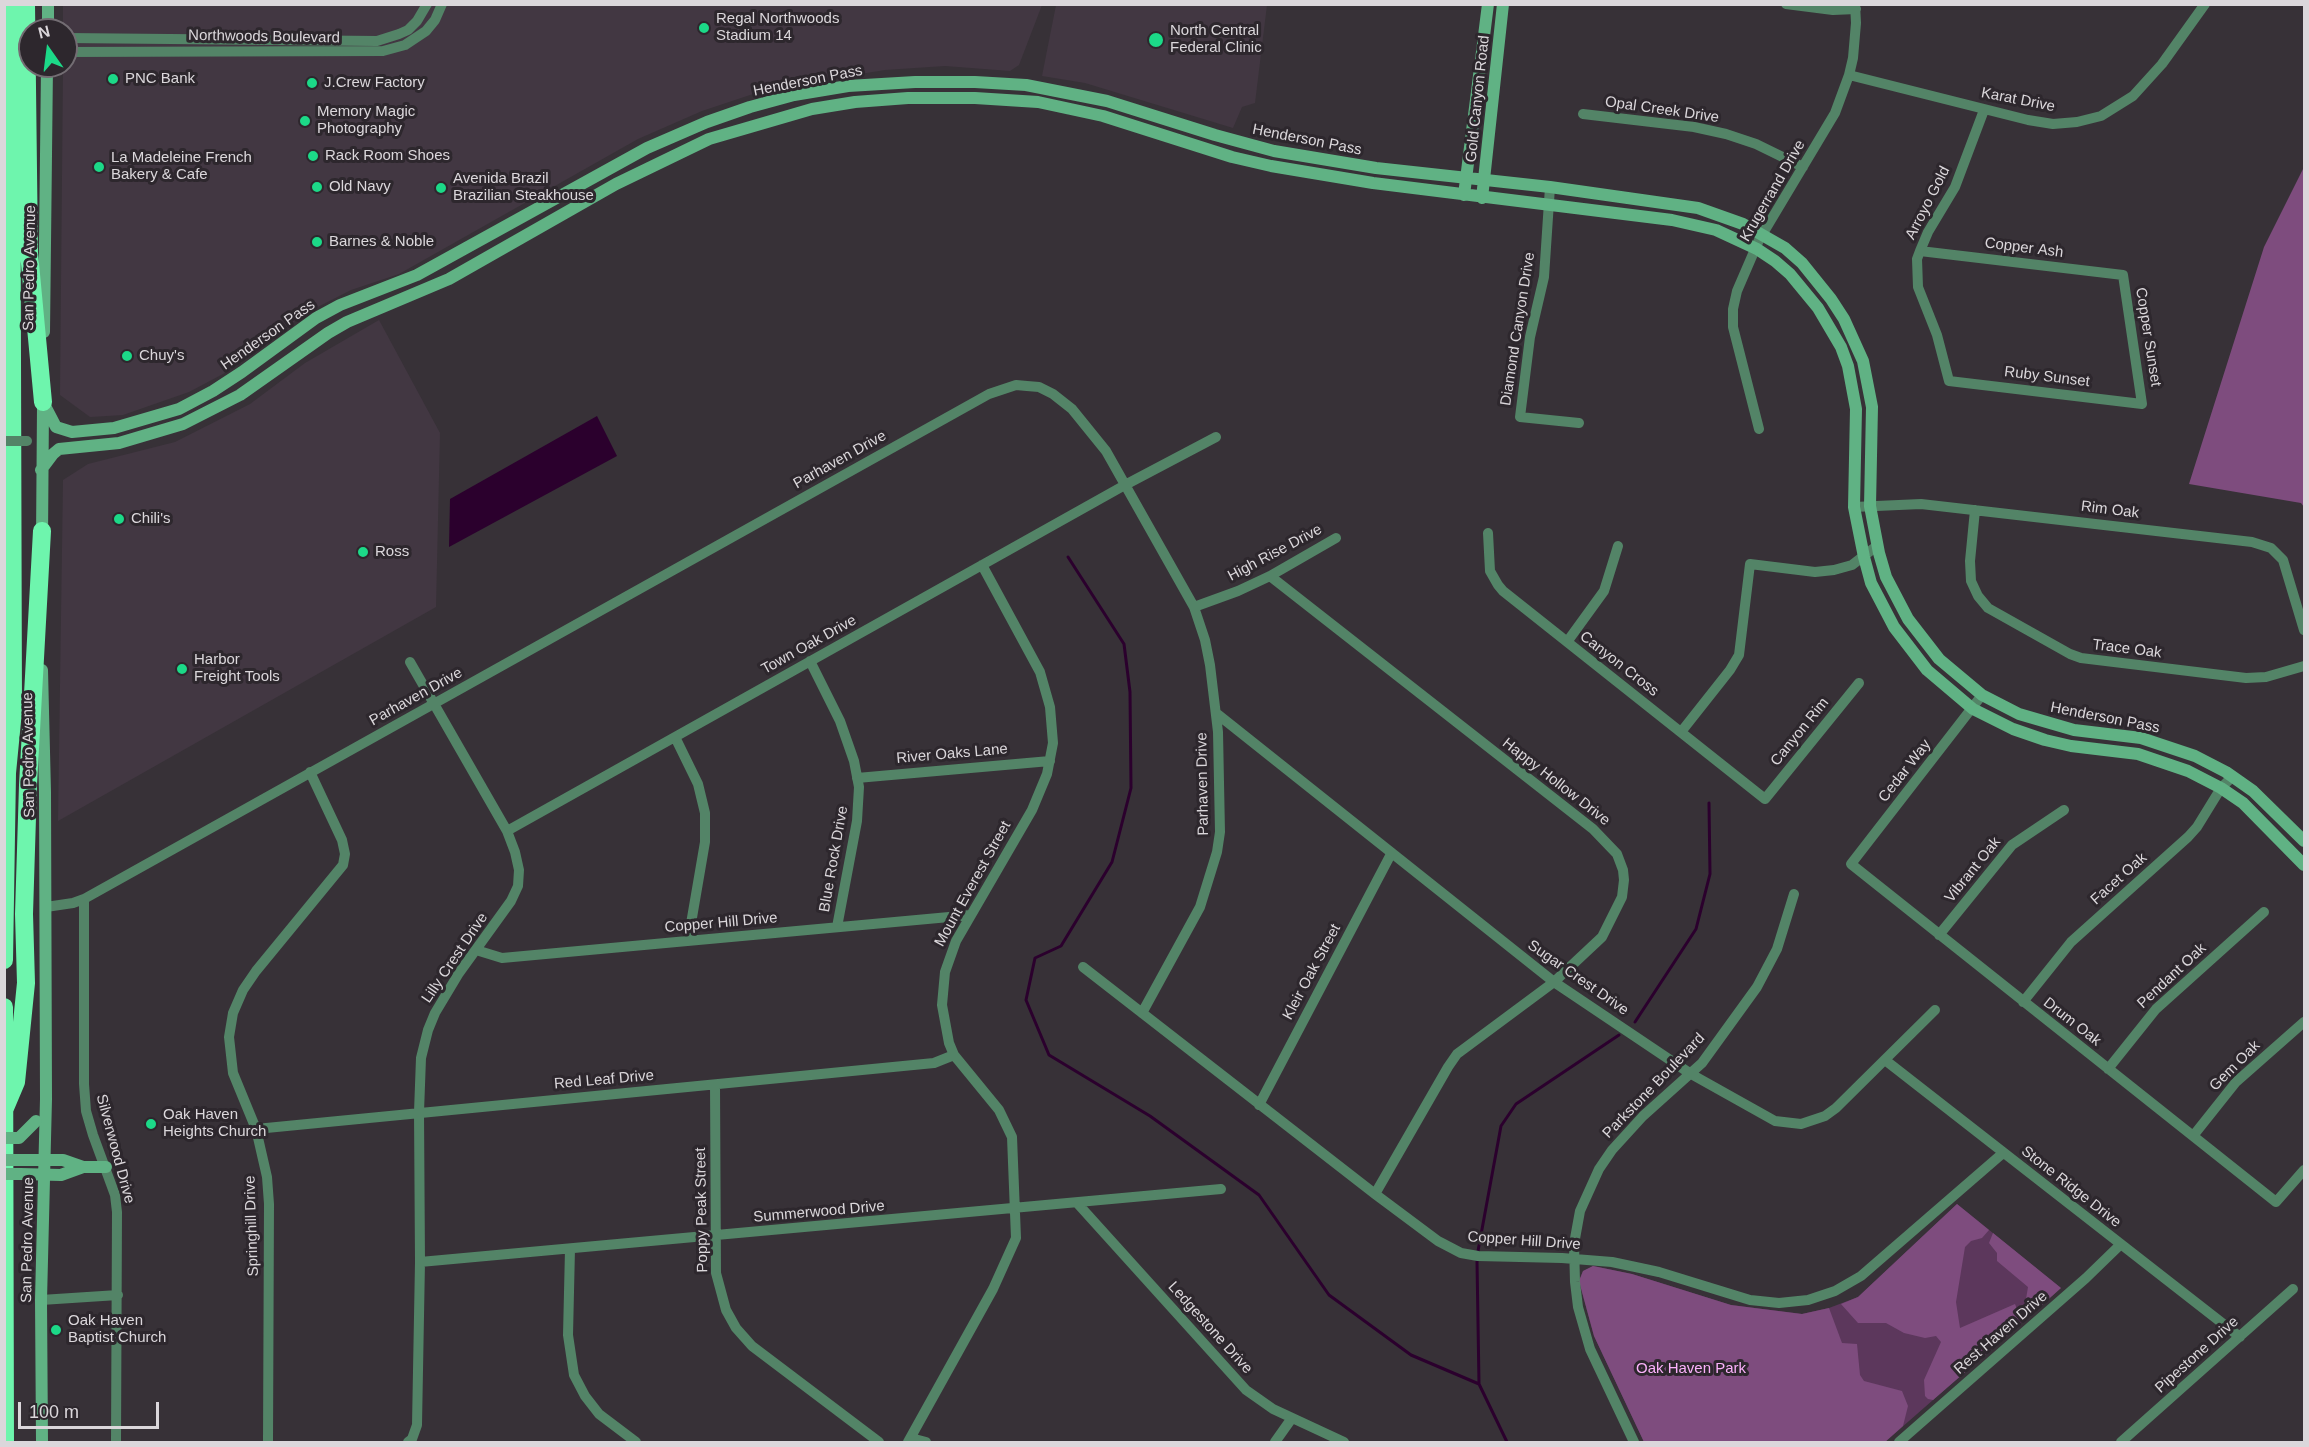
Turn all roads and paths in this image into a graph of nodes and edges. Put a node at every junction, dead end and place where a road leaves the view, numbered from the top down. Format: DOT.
graph roads {
  1 [pos="11,4"];
  2 [pos="26,4"];
  3 [pos="427,4"];
  4 [pos="442,4"];
  5 [pos="1488,4"];
  6 [pos="1503,4"];
  7 [pos="1786,4"];
  8 [pos="2205,4"];
  9 [pos="1856,7"];
  10 [pos="78,38"];
  11 [pos="78,52"];
  12 [pos="1849,75"];
  13 [pos="47,78"];
  14 [pos="848,86"];
  15 [pos="855,102"];
  16 [pos="1984,110"];
  17 [pos="1582,114"];
  18 [pos="680,134"];
  19 [pos="687,149"];
  20 [pos="1803,167"];
  21 [pos="1467,177"];
  22 [pos="1484,179"];
  23 [pos="1550,187"];
  24 [pos="1464,195"];
  25 [pos="1482,198"];
  26 [pos="1548,205"];
  27 [pos="531,212"];
  28 [pos="540,227"];
  29 [pos="1762,234"];
  30 [pos="1757,249"];
  31 [pos="1920,251"];
  32 [pos="2123,275"];
  33 [pos="1949,381"];
  34 [pos="213,391"];
  35 [pos="43,402"];
  36 [pos="2142,404"];
  37 [pos="221,405"];
  38 [pos="1579,423"];
  39 [pos="1759,429"];
  40 [pos="1216,436"];
  41 [pos="4,441"];
  42 [pos="42,442"];
  43 [pos="42,470"];
  44 [pos="1125,484"];
  45 [pos="1870,506"];
  46 [pos="1854,507"];
  47 [pos="1975,510"];
  48 [pos="42,531"];
  49 [pos="1488,533"];
  50 [pos="1336,538"];
  51 [pos="1878,545"];
  52 [pos="1618,546"];
  53 [pos="1864,557"];
  54 [pos="982,565"];
  55 [pos="1270,576"];
  56 [pos="1194,607"];
  57 [pos="2304,630"];
  58 [pos="1567,642"];
  59 [pos="410,662"];
  60 [pos="810,662"];
  61 [pos="2304,666"];
  62 [pos="1859,683"];
  63 [pos="1982,695"];
  64 [pos="433,705"];
  65 [pos="1973,709"];
  66 [pos="1216,713"];
  67 [pos="1681,732"];
  68 [pos="675,737"];
  69 [pos="4,751"];
  70 [pos="1050,761"];
  71 [pos="310,772"];
  72 [pos="7,773"];
  73 [pos="2232,777"];
  74 [pos="857,778"];
  75 [pos="2221,788"];
  76 [pos="1765,800"];
  77 [pos="2064,810"];
  78 [pos="507,831"];
  79 [pos="2304,841"];
  80 [pos="1391,854"];
  81 [pos="1851,864"];
  82 [pos="2304,865"];
  83 [pos="1794,894"];
  84 [pos="84,898"];
  85 [pos="46,907"];
  86 [pos="2264,912"];
  87 [pos="971,915"];
  88 [pos="837,927"];
  89 [pos="1940,935"];
  90 [pos="688,941"];
  91 [pos="476,950"];
  92 [pos="4,960"];
  93 [pos="1083,968"];
  94 [pos="1554,982"];
  95 [pos="2023,1002"];
  96 [pos="4,1007"];
  97 [pos="1935,1010"];
  98 [pos="1142,1013"];
  99 [pos="2304,1022"];
  100 [pos="954,1055"];
  101 [pos="1885,1060"];
  102 [pos="2108,1069"];
  103 [pos="1691,1074"];
  104 [pos="715,1085"];
  105 [pos="46,1099"];
  106 [pos="1259,1105"];
  107 [pos="5,1108"];
  108 [pos="418,1112"];
  109 [pos="256,1129"];
  110 [pos="2193,1136"];
  111 [pos="4,1138"];
  112 [pos="2003,1153"];
  113 [pos="4,1160"];
  114 [pos="45,1160"];
  115 [pos="83,1167"];
  116 [pos="106,1167"];
  117 [pos="2304,1170"];
  118 [pos="4,1174"];
  119 [pos="44,1174"];
  120 [pos="1221,1189"];
  121 [pos="1375,1194"];
  122 [pos="1077,1204"];
  123 [pos="1014,1209"];
  124 [pos="715,1237"];
  125 [pos="2120,1245"];
  126 [pos="570,1249"];
  127 [pos="1575,1259"];
  128 [pos="420,1262"];
  129 [pos="2293,1289"];
  130 [pos="118,1295"];
  131 [pos="41,1300"];
  132 [pos="2240,1337"];
  133 [pos="1292,1418"];
  134 [pos="909,1440"];
  135 [pos="5,1443"];
  136 [pos="42,1443"];
  137 [pos="116,1443"];
  138 [pos="268,1443"];
  139 [pos="408,1443"];
  140 [pos="636,1443"];
  141 [pos="879,1443"];
  142 [pos="926,1443"];
  143 [pos="1275,1443"];
  144 [pos="1344,1443"];
  145 [pos="1634,1443"];
  146 [pos="1899,1443"];
  147 [pos="2121,1443"];
  1 -- 72 [label="highway"];
  2 -- 35 [label="highway"];
  3 -- 10 [label="street, Northwoods Boulevard"];
  4 -- 11 [label="street, Northwoods Boulevard"];
  5 -- 21 [label="street, Gold Canyon Road"];
  6 -- 22 [label="street, Gold Canyon Road"];
  7 -- 9 [label="street"];
  8 -- 16 [label="street, Karat Drive"];
  9 -- 12 [label="street, Krugerrand Drive"];
  12 -- 16 [label="street, Karat Drive"];
  12 -- 20 [label="street, Krugerrand Drive"];
  13 -- 35 [label="street, San Pedro Avenue"];
  14 -- 15 [label="street"];
  14 -- 18 [label="street, Henderson Pass"];
  14 -- 21 [label="street, Henderson Pass"];
  15 -- 19 [label="street, Henderson Pass"];
  15 -- 24 [label="street, Henderson Pass"];
  16 -- 31 [label="street, Arroyo Gold"];
  17 -- 20 [label="street, Opal Creek Drive"];
  18 -- 19 [label="street"];
  18 -- 27 [label="street, Henderson Pass"];
  19 -- 28 [label="street, Henderson Pass"];
  20 -- 29 [label="street, Krugerrand Drive"];
  21 -- 22 [label="street, Henderson Pass"];
  21 -- 24 [label="street, Gold Canyon Road"];
  22 -- 23 [label="street, Henderson Pass"];
  22 -- 25 [label="street, Gold Canyon Road"];
  23 -- 26 [label="street, Diamond Canyon Drive"];
  23 -- 29 [label="street, Henderson Pass"];
  24 -- 25 [label="street, Henderson Pass"];
  25 -- 26 [label="street, Henderson Pass"];
  26 -- 30 [label="street, Henderson Pass"];
  26 -- 38 [label="street, Diamond Canyon Drive"];
  27 -- 28 [label="street"];
  27 -- 34 [label="street, Henderson Pass"];
  28 -- 37 [label="street, Henderson Pass"];
  29 -- 30 [label="street, Krugerrand Drive"];
  29 -- 45 [label="street, Henderson Pass"];
  30 -- 39 [label="street, Krugerrand Drive"];
  30 -- 46 [label="street, Henderson Pass"];
  31 -- 32 [label="street, Copper Ash"];
  31 -- 33 [label="street, Arroyo Gold"];
  32 -- 36 [label="street, Copper Sunset"];
  33 -- 36 [label="street, Ruby Sunset"];
  34 -- 35 [label="street, Henderson Pass"];
  34 -- 37 [label="street"];
  35 -- 42 [label="street, San Pedro Avenue"];
  37 -- 43 [label="street, Henderson Pass"];
  40 -- 44 [label="street, Town Oak Drive"];
  41 -- 42 [label="street, bridge"];
  42 -- 43 [label="street, San Pedro Avenue"];
  43 -- 48 [label="street, San Pedro Avenue"];
  44 -- 54 [label="street, Town Oak Drive"];
  44 -- 56 [label="street, Parhaven Drive"];
  44 -- 64 [label="street, Parhaven Drive"];
  45 -- 46 [label="street, Rim Oak"];
  45 -- 47 [label="street, Rim Oak"];
  45 -- 51 [label="street, Henderson Pass"];
  46 -- 53 [label="street, Henderson Pass"];
  47 -- 57 [label="street, Rim Oak"];
  47 -- 61 [label="street, Trace Oak"];
  48 -- 85 [label="street, San Pedro Avenue"];
  48 -- 107 [label="highway"];
  49 -- 58 [label="street, Canyon Cross"];
  50 -- 55 [label="street, High Rise Drive"];
  51 -- 53 [label="street"];
  51 -- 63 [label="street, Henderson Pass"];
  52 -- 58 [label="street"];
  53 -- 65 [label="street, Henderson Pass"];
  53 -- 67 [label="street"];
  54 -- 60 [label="street, Town Oak Drive"];
  54 -- 70 [label="street, Mount Everest Street"];
  55 -- 56 [label="street, High Rise Drive"];
  55 -- 94 [label="street, Happy Hollow Drive"];
  56 -- 66 [label="street, Parhaven Drive"];
  58 -- 67 [label="street, Canyon Cross"];
  59 -- 64 [label="street, Lilly Crest Drive"];
  60 -- 68 [label="street, Town Oak Drive"];
  60 -- 74 [label="street, Blue Rock Drive"];
  62 -- 76 [label="street, Canyon Rim"];
  63 -- 65 [label="street, Cedar Way"];
  63 -- 73 [label="street, Henderson Pass"];
  64 -- 71 [label="street, Parhaven Drive"];
  64 -- 78 [label="street, Lilly Crest Drive"];
  65 -- 75 [label="street, Henderson Pass"];
  65 -- 81 [label="street, Cedar Way"];
  66 -- 80 [label="street, Sugar Crest Drive"];
  66 -- 98 [label="street, Parhaven Drive"];
  67 -- 76 [label="street, Canyon Cross"];
  68 -- 78 [label="street, Town Oak Drive"];
  68 -- 90 [label="street"];
  69 -- 72 [label="highway"];
  70 -- 74 [label="street, River Oaks Lane"];
  70 -- 87 [label="street, Mount Everest Street"];
  71 -- 84 [label="street, Parhaven Drive"];
  71 -- 109 [label="street, Springhill Drive"];
  72 -- 92 [label="highway"];
  73 -- 75 [label="street, Facet Oak"];
  73 -- 79 [label="street, Henderson Pass"];
  74 -- 88 [label="street, Blue Rock Drive"];
  75 -- 82 [label="street, Henderson Pass"];
  75 -- 95 [label="street, Facet Oak"];
  77 -- 89 [label="street, Vibrant Oak"];
  78 -- 91 [label="street, Lilly Crest Drive"];
  80 -- 94 [label="street, Sugar Crest Drive"];
  80 -- 106 [label="street, Kleir Oak Street"];
  81 -- 89 [label="street, Drum Oak"];
  83 -- 103 [label="street, Parkstone Boulevard"];
  84 -- 85 [label="street, Parhaven Drive"];
  84 -- 116 [label="street, Silverwood Drive"];
  85 -- 105 [label="street, San Pedro Avenue"];
  86 -- 102 [label="street, Pendant Oak"];
  87 -- 88 [label="street, Copper Hill Drive"];
  87 -- 100 [label="street, Mount Everest Street"];
  88 -- 90 [label="street, Copper Hill Drive"];
  89 -- 95 [label="street, Drum Oak"];
  90 -- 91 [label="street, Copper Hill Drive"];
  91 -- 108 [label="street, Lilly Crest Drive"];
  93 -- 98 [label="street, Copper Hill Drive"];
  94 -- 103 [label="street, Sugar Crest Drive"];
  94 -- 121 [label="street, Happy Hollow Drive"];
  95 -- 102 [label="street, Drum Oak"];
  96 -- 107 [label="highway"];
  97 -- 101 [label="street, Sugar Crest Drive"];
  98 -- 106 [label="street, Copper Hill Drive"];
  99 -- 110 [label="street, Gem Oak"];
  100 -- 104 [label="street, Red Leaf Drive"];
  100 -- 123 [label="street, Mount Everest Street"];
  101 -- 103 [label="street, Sugar Crest Drive"];
  101 -- 112 [label="street, Stone Ridge Drive"];
  102 -- 110 [label="street, Drum Oak"];
  103 -- 127 [label="street, Parkstone Boulevard"];
  104 -- 108 [label="street, Red Leaf Drive"];
  104 -- 124 [label="street, Poppy Peak Street"];
  105 -- 111 [label="street, bridge"];
  105 -- 114 [label="street, San Pedro Avenue"];
  106 -- 121 [label="street, Copper Hill Drive"];
  107 -- 135 [label="highway"];
  108 -- 109 [label="street, Red Leaf Drive"];
  108 -- 128 [label="street, Lilly Crest Drive"];
  109 -- 138 [label="street, Springhill Drive"];
  110 -- 117 [label="street, Drum Oak"];
  112 -- 125 [label="street, Stone Ridge Drive"];
  112 -- 127 [label="street, Copper Hill Drive"];
  113 -- 114 [label="street, bridge"];
  114 -- 115 [label="street"];
  114 -- 119 [label="street, San Pedro Avenue"];
  115 -- 116 [label="street"];
  115 -- 119 [label="street"];
  116 -- 130 [label="street, Silverwood Drive"];
  118 -- 119 [label="street, bridge"];
  119 -- 131 [label="street, San Pedro Avenue"];
  120 -- 122 [label="street, Summerwood Drive"];
  121 -- 127 [label="street, Copper Hill Drive"];
  122 -- 123 [label="street, Summerwood Drive"];
  122 -- 133 [label="street, Ledgestone Drive"];
  123 -- 124 [label="street, Summerwood Drive"];
  123 -- 134 [label="street, Mount Everest Street"];
  124 -- 126 [label="street, Summerwood Drive"];
  124 -- 141 [label="street, Poppy Peak Street"];
  125 -- 132 [label="street, Stone Ridge Drive"];
  125 -- 146 [label="street, Rest Haven Drive"];
  126 -- 128 [label="street, Summerwood Drive"];
  126 -- 140 [label="street"];
  127 -- 145 [label="street, Parkstone Boulevard"];
  128 -- 139 [label="street, Lilly Crest Drive"];
  129 -- 132 [label="street, Pipestone Drive"];
  130 -- 131 [label="street"];
  130 -- 137 [label="street, Silverwood Drive"];
  131 -- 136 [label="street, San Pedro Avenue"];
  132 -- 147 [label="street, Pipestone Drive"];
  133 -- 143 [label="street"];
  133 -- 144 [label="street, Ledgestone Drive"];
  134 -- 142 [label="street"];
}
